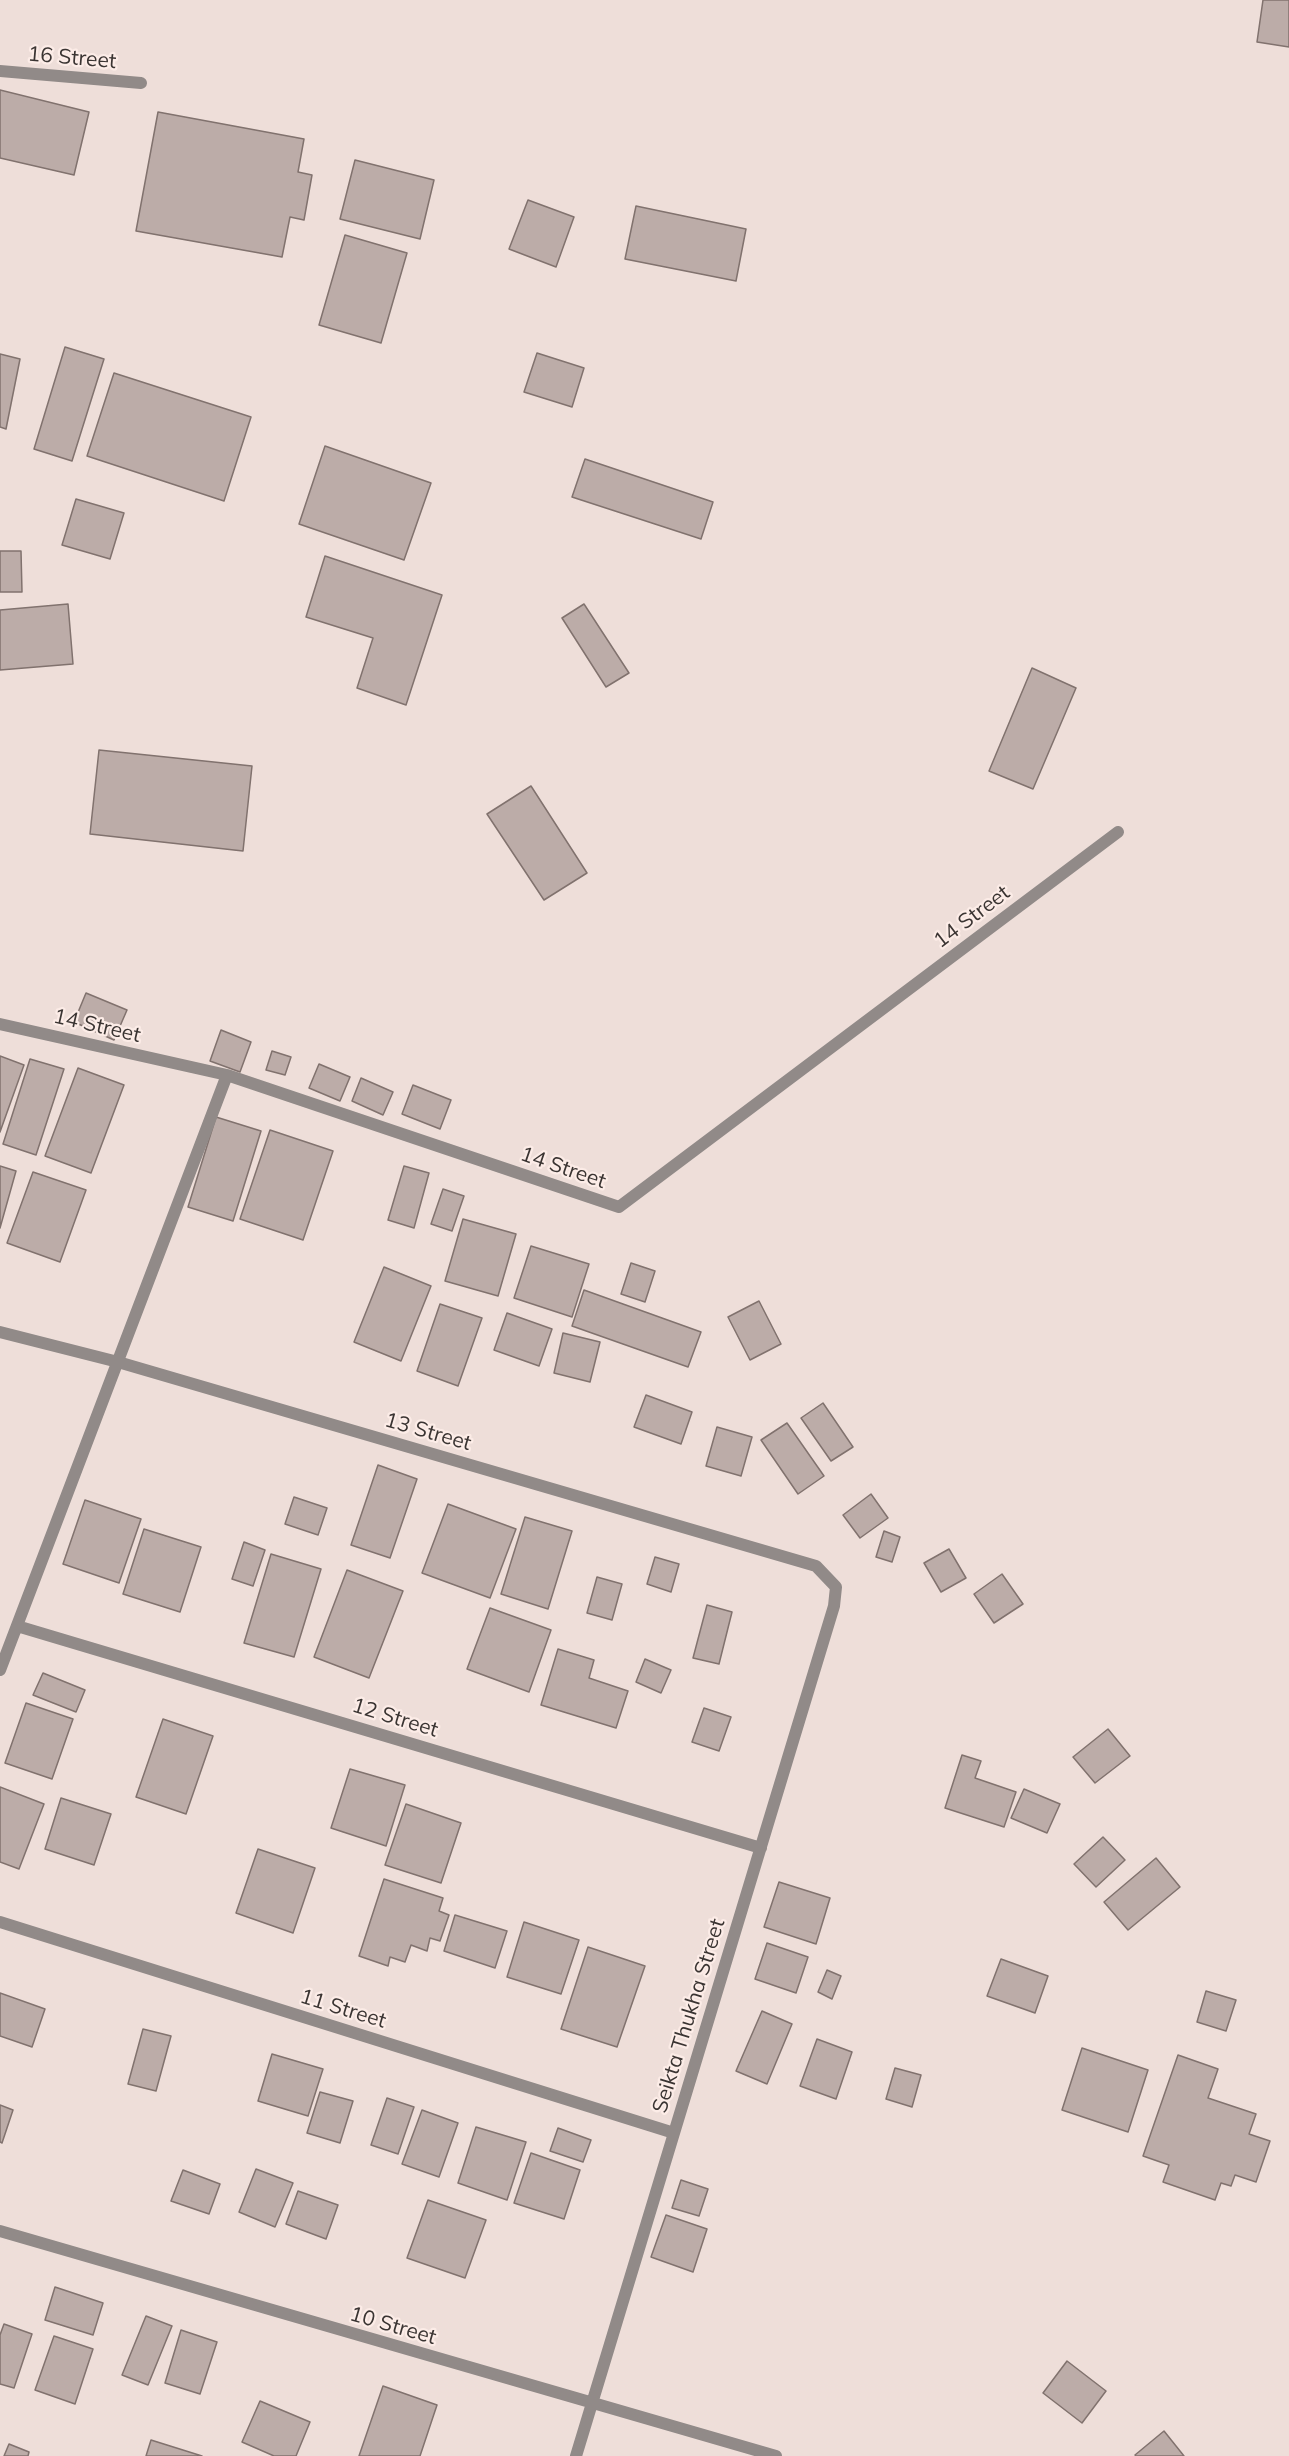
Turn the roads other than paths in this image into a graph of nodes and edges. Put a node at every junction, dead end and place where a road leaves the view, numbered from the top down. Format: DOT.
graph roads {
  1 [pos="0,71"];
  2 [pos="141,83"];
  3 [pos="1118,832"];
  4 [pos="0,1024"];
  5 [pos="227,1075"];
  6 [pos="0,1332"];
  7 [pos="118,1362"];
  8 [pos="836,1587"];
  9 [pos="17,1626"];
  10 [pos="0,1670"];
  11 [pos="761,1848"];
  12 [pos="0,1922"];
  13 [pos="674,2133"];
  14 [pos="0,2231"];
  15 [pos="591,2404"];
  16 [pos="576,2456"];
  17 [pos="776,2456"];
  1 -- 2 [label="street, 16 Street"];
  3 -- 5 [label="street, 14 Street"];
  4 -- 5 [label="street, 14 Street"];
  5 -- 7 [label="street"];
  6 -- 7 [label="street, 13 Street"];
  7 -- 8 [label="street, 13 Street"];
  7 -- 9 [label="street"];
  8 -- 11 [label="street, Seikta Thukha Street"];
  9 -- 10 [label="street"];
  9 -- 11 [label="street, 12 Street"];
  11 -- 13 [label="street, Seikta Thukha Street"];
  12 -- 13 [label="street, 11 Street"];
  13 -- 15 [label="street, Seikta Thukha Street"];
  14 -- 15 [label="street, 10 Street"];
  15 -- 16 [label="street, Seikta Thukha Street"];
  15 -- 17 [label="street, 10 Street"];
}
